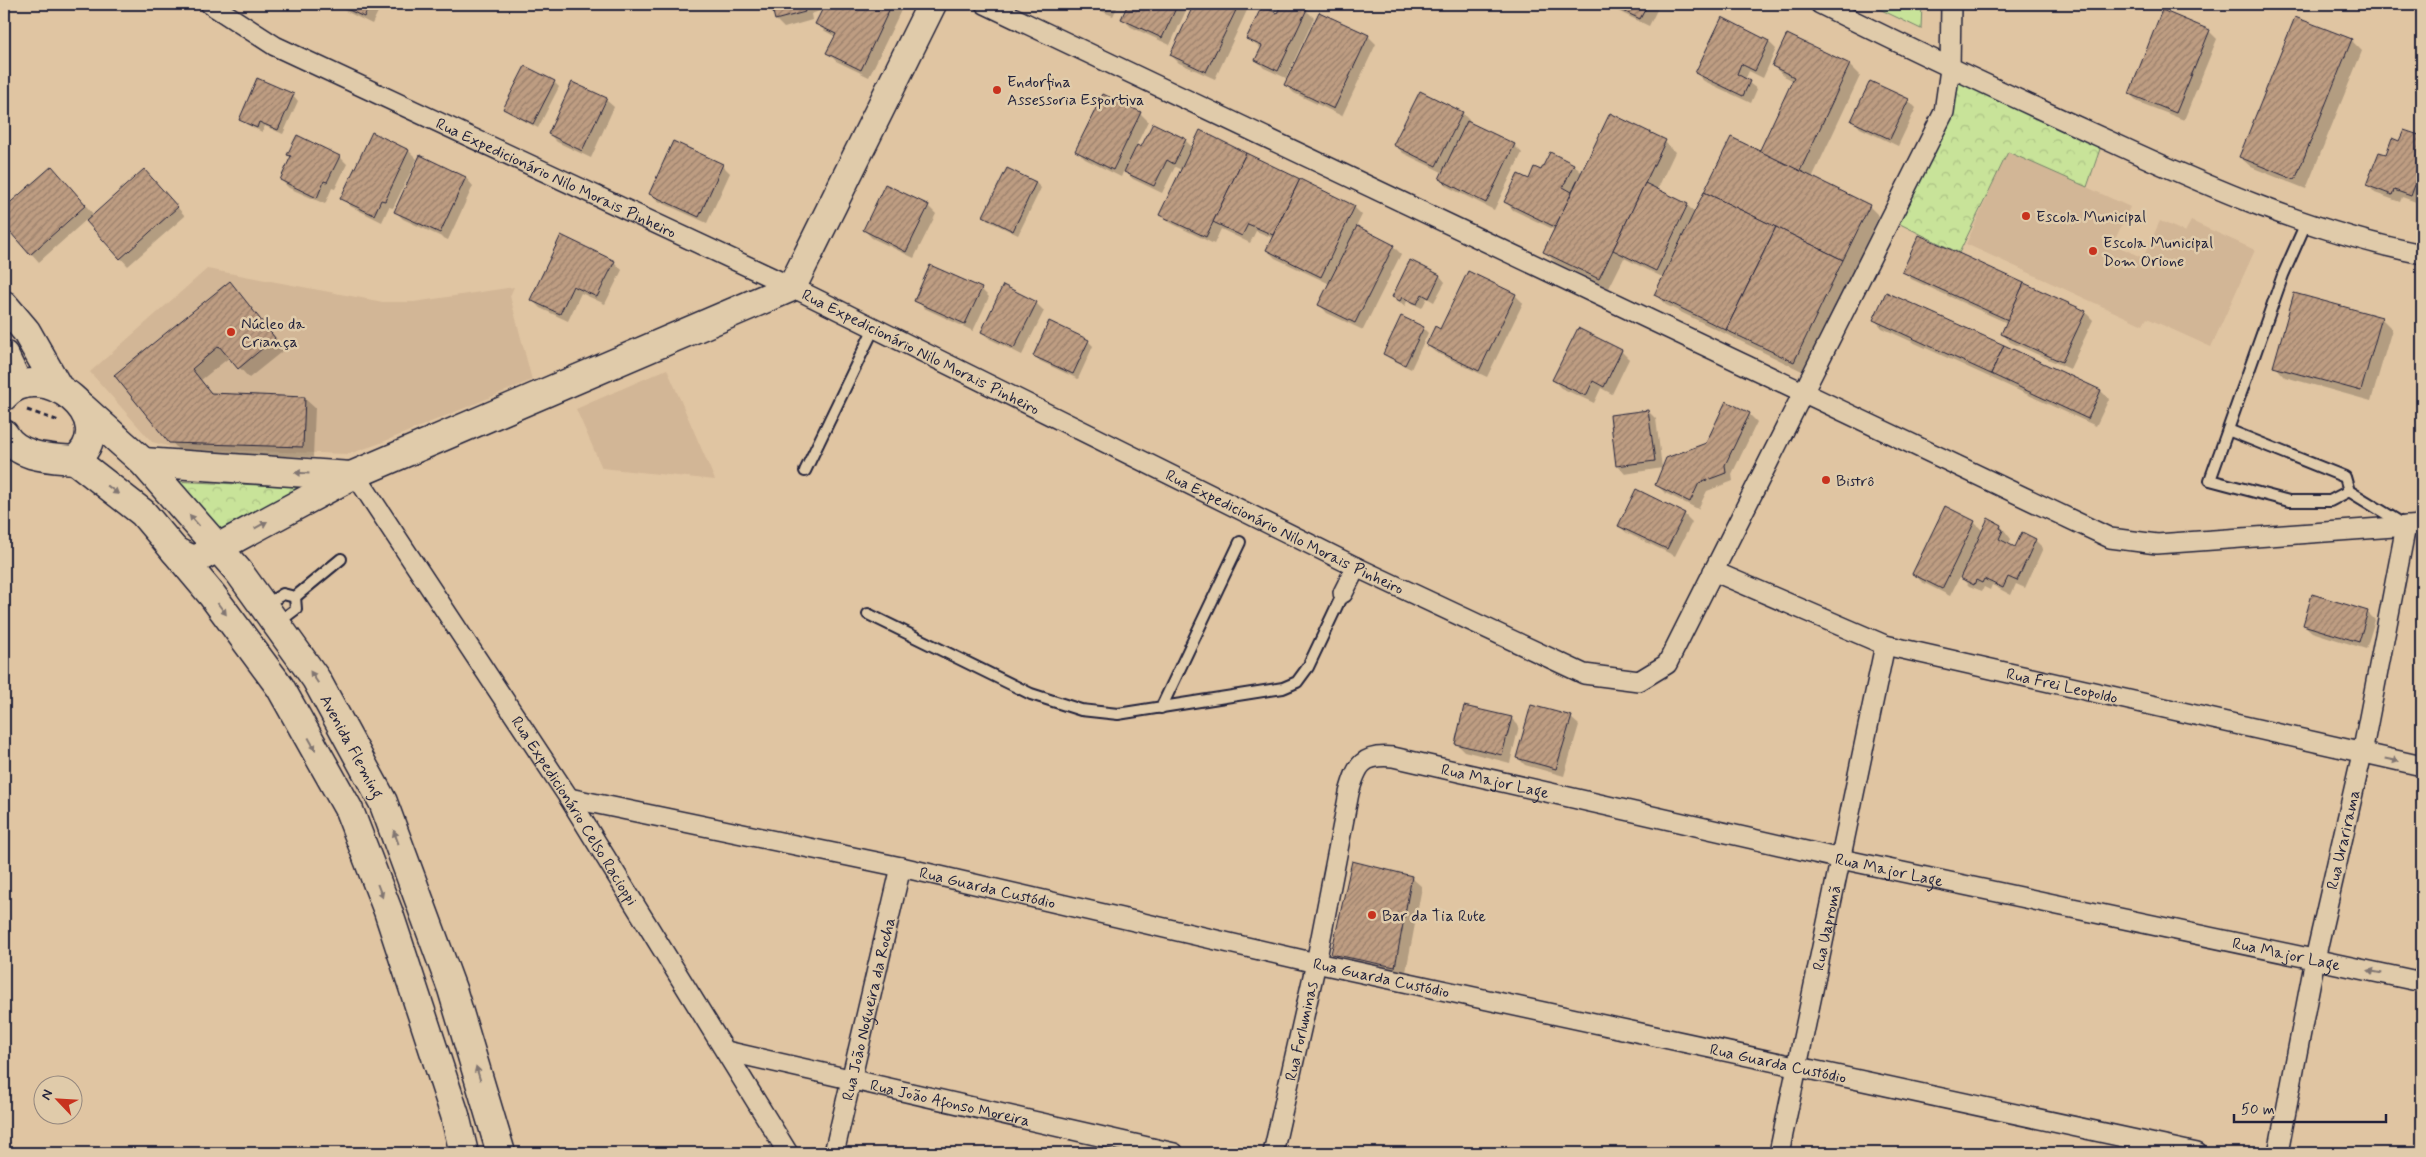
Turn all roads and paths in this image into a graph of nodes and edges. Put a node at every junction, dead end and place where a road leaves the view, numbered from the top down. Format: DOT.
graph roads {
  1 [pos="210,4"];
  2 [pos="932,4"];
  3 [pos="985,4"];
  4 [pos="1820,4"];
  5 [pos="1951,4"];
  6 [pos="1950,68"];
  7 [pos="2306,223"];
  8 [pos="2422,254"];
  9 [pos="792,287"];
  10 [pos="4,306"];
  11 [pos="874,328"];
  12 [pos="4,356"];
  13 [pos="59,389"];
  14 [pos="11,390"];
  15 [pos="1801,393"];
  16 [pos="83,408"];
  17 [pos="2228,430"];
  18 [pos="5,439"];
  19 [pos="75,460"];
  20 [pos="143,462"];
  21 [pos="804,470"];
  22 [pos="353,475"];
  23 [pos="2349,491"];
  24 [pos="2414,525"];
  25 [pos="1240,542"];
  26 [pos="218,548"];
  27 [pos="175,551"];
  28 [pos="341,559"];
  29 [pos="1356,567"];
  30 [pos="1714,571"];
  31 [pos="1343,593"];
  32 [pos="295,597"];
  33 [pos="868,614"];
  34 [pos="270,615"];
  35 [pos="1885,645"];
  36 [pos="1161,708"];
  37 [pos="2362,754"];
  38 [pos="1362,764"];
  39 [pos="2422,766"];
  40 [pos="568,798"];
  41 [pos="1841,859"];
  42 [pos="901,867"];
  43 [pos="2315,959"];
  44 [pos="1316,963"];
  45 [pos="2422,982"];
  46 [pos="726,1051"];
  47 [pos="1797,1066"];
  48 [pos="850,1079"];
  49 [pos="488,1105"];
  50 [pos="455,1115"];
  51 [pos="464,1153"];
  52 [pos="501,1153"];
  53 [pos="788,1153"];
  54 [pos="834,1153"];
  55 [pos="1174,1153"];
  56 [pos="1273,1153"];
  57 [pos="1779,1153"];
  58 [pos="2197,1153"];
  59 [pos="2278,1153"];
  1 -- 9 [label="street, Rua Expedicionário Nilo Morais Pinheiro"];
  2 -- 9 [label="street"];
  3 -- 15 [label="street"];
  4 -- 6 [label="street"];
  5 -- 6 [label="street"];
  6 -- 7 [label="street"];
  6 -- 15 [label="street"];
  7 -- 8 [label="street"];
  7 -- 17 [label="lane"];
  9 -- 11 [label="street, Rua Expedicionário Nilo Morais Pinheiro"];
  9 -- 22 [label="street"];
  10 -- 13 [label="street"];
  11 -- 21 [label="lane"];
  11 -- 29 [label="street, Rua Expedicionário Nilo Morais Pinheiro"];
  12 -- 14 [label="street"];
  13 -- 14 [label="street"];
  13 -- 16 [label="street, Avenida Fleming"];
  15 -- 24 [label="street"];
  15 -- 30 [label="street"];
  16 -- 19 [label="street"];
  16 -- 20 [label="street, Avenida Fleming"];
  17 -- 23 [label="lane"];
  17 -- 23 [label="lane"];
  18 -- 19 [label="street"];
  19 -- 27 [label="street, Avenida Fleming, one-way"];
  22 -- 20 [label="street, one-way"];
  26 -- 20 [label="street, Avenida Fleming, one-way"];
  26 -- 22 [label="street, one-way"];
  22 -- 40 [label="street, Rua Expedicionário Celso Racioppi"];
  23 -- 24 [label="lane"];
  24 -- 37 [label="street, Rua Urarirama"];
  25 -- 36 [label="lane"];
  26 -- 27 [label="street"];
  26 -- 34 [label="street, Avenida Fleming"];
  27 -- 50 [label="street, Avenida Fleming, one-way"];
  28 -- 32 [label="lane"];
  29 -- 30 [label="street, Rua Expedicionário Nilo Morais Pinheiro"];
  29 -- 31 [label="street"];
  30 -- 35 [label="street, Rua Frei Leopoldo"];
  31 -- 36 [label="lane"];
  32 -- 34 [label="lane"];
  32 -- 34 [label="lane"];
  33 -- 36 [label="lane"];
  49 -- 34 [label="street, Avenida Fleming, one-way"];
  35 -- 37 [label="street, Rua Frei Leopoldo"];
  35 -- 41 [label="street, Rua Uapromã"];
  37 -- 39 [label="street, Rua Frei Leopoldo, one-way"];
  37 -- 43 [label="street, Rua Urarirama"];
  38 -- 41 [label="street, Rua Major Lage"];
  38 -- 44 [label="street, Rua Forluminas"];
  40 -- 42 [label="street, Rua Guarda Custódio"];
  40 -- 46 [label="street, Rua Expedicionário Celso Racioppi"];
  41 -- 43 [label="street, Rua Major Lage"];
  41 -- 47 [label="street, Rua Uapromã"];
  42 -- 44 [label="street, Rua Guarda Custódio"];
  42 -- 48 [label="street, Rua João Nogueira da Rocha"];
  45 -- 43 [label="street, Rua Major Lage, one-way"];
  43 -- 59 [label="street, Rua Urarirama"];
  44 -- 47 [label="street, Rua Guarda Custódio"];
  44 -- 56 [label="street, Rua Forluminas"];
  46 -- 48 [label="street, Rua João Afonso Moreira"];
  46 -- 53 [label="street, Rua Expedicionário Celso Racioppi"];
  47 -- 57 [label="street, Rua Uapromã"];
  47 -- 58 [label="street, Rua Guarda Custódio"];
  48 -- 54 [label="street, Rua João Nogueira da Rocha"];
  48 -- 55 [label="street, Rua João Afonso Moreira"];
  49 -- 50 [label="street"];
  49 -- 52 [label="street, Avenida Fleming"];
  50 -- 51 [label="street, Avenida Fleming"];
}
